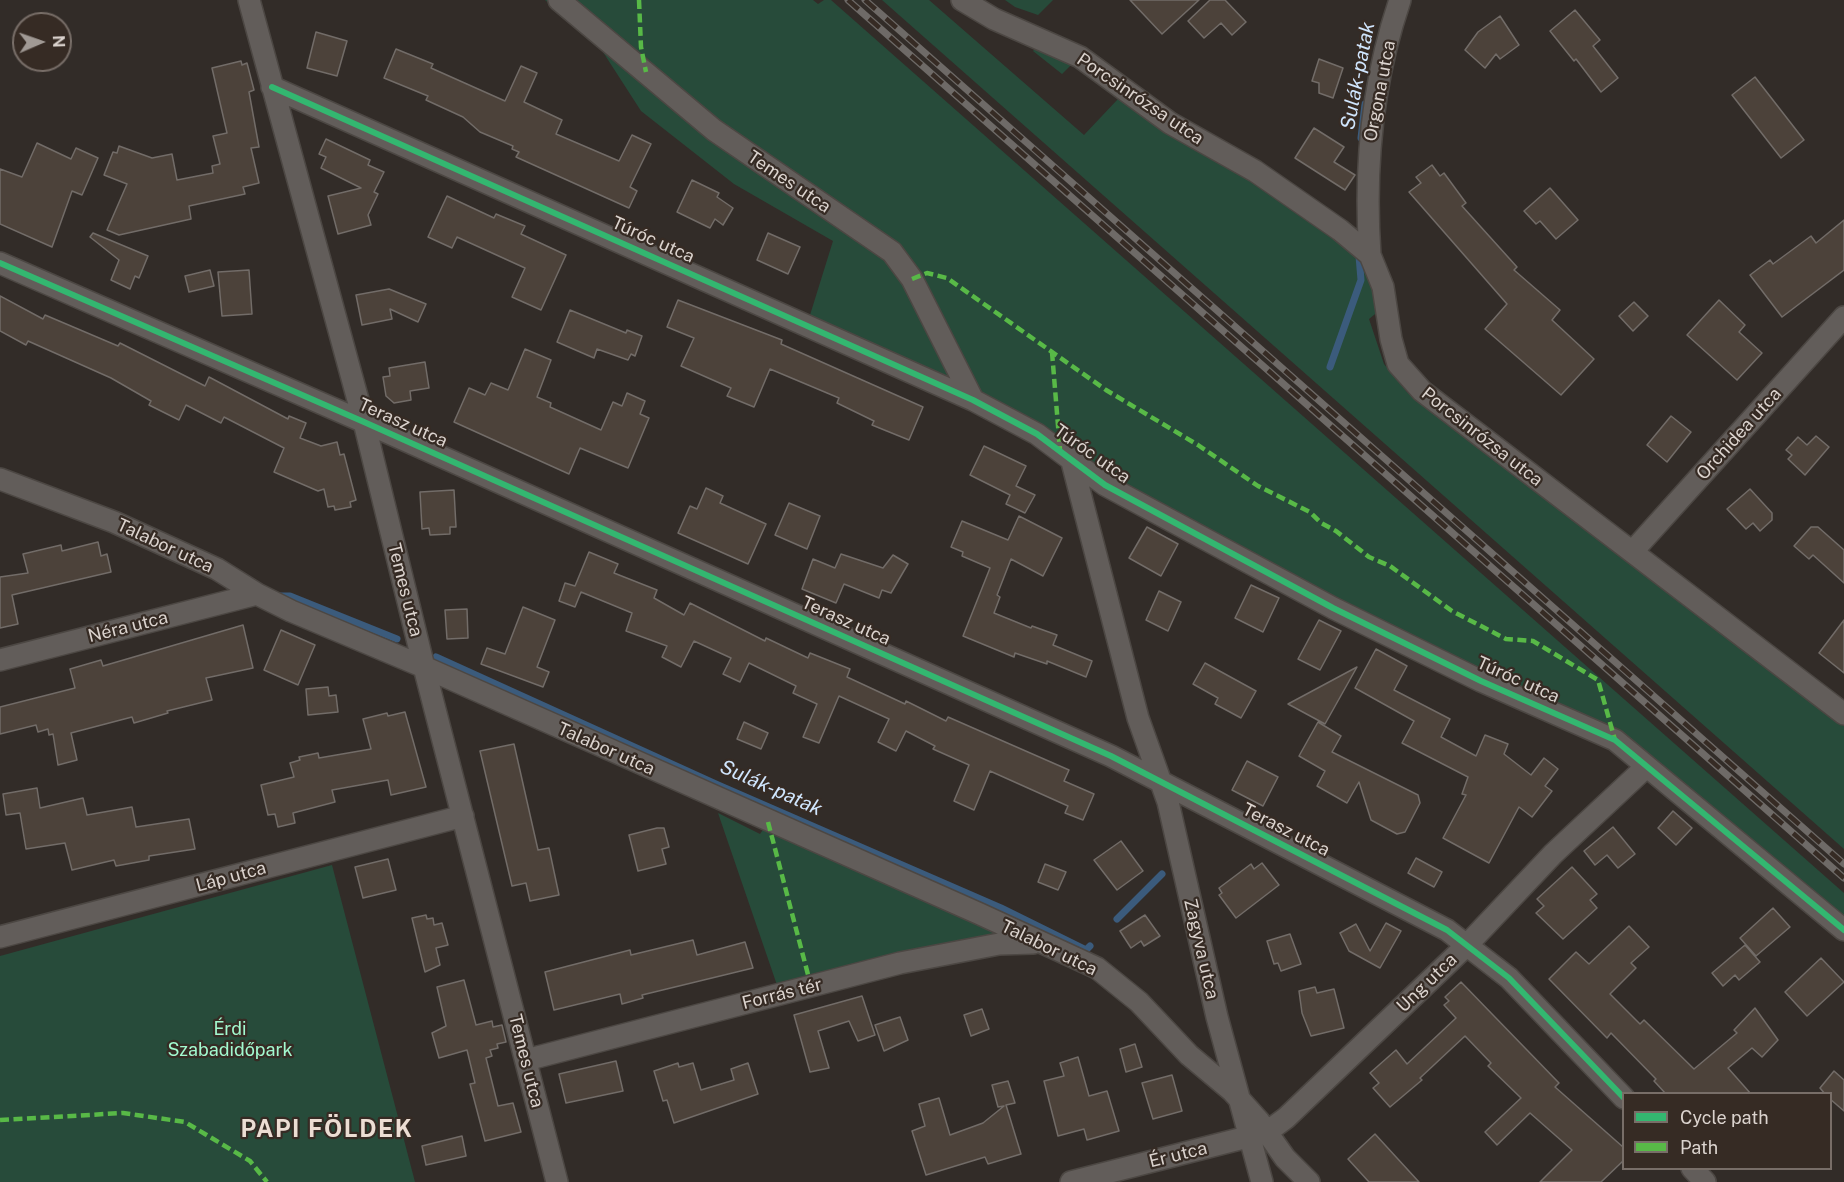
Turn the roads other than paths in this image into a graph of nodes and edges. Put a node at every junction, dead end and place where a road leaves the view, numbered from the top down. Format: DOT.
graph roads {
  1 [pos="249,0"];
  2 [pos="559,0"];
  3 [pos="962,0"];
  4 [pos="1400,0"];
  5 [pos="272,87"];
  6 [pos="1370,255"];
  7 [pos="0,263"];
  8 [pos="1844,317"];
  9 [pos="973,400"];
  10 [pos="364,422"];
  11 [pos="1072,462"];
  12 [pos="0,479"];
  13 [pos="1633,551"];
  14 [pos="256,594"];
  15 [pos="0,660"];
  16 [pos="424,667"];
  17 [pos="1844,714"];
  18 [pos="1138,718"];
  19 [pos="1111,756"];
  20 [pos="1646,767"];
  21 [pos="1160,783"];
  22 [pos="462,816"];
  23 [pos="1844,930"];
  24 [pos="0,937"];
  25 [pos="1040,943"];
  26 [pos="1467,945"];
  27 [pos="1223,1042"];
  28 [pos="1189,1054"];
  29 [pos="526,1060"];
  30 [pos="1622,1097"];
  31 [pos="1240,1100"];
  32 [pos="1259,1135"];
  33 [pos="1694,1170"];
  34 [pos="557,1182"];
  35 [pos="1071,1182"];
  36 [pos="1262,1182"];
  37 [pos="1309,1182"];
  38 [pos="1705,1182"];
  1 -- 5 [label="street, Temes utca"];
  2 -- 9 [label="street, Temes utca"];
  3 -- 6 [label="street, Porcsinrózsa utca"];
  4 -- 6 [label="street, Orgona utca"];
  5 -- 9 [label="street, Túróc utca"];
  5 -- 10 [label="street, Temes utca"];
  6 -- 13 [label="street, Porcsinrózsa utca"];
  7 -- 10 [label="street, Terasz utca"];
  8 -- 13 [label="street, Orchidea utca"];
  9 -- 11 [label="street, Túróc utca"];
  10 -- 16 [label="street, Temes utca"];
  10 -- 19 [label="street, Terasz utca"];
  11 -- 18 [label="street, Zagyva utca"];
  11 -- 20 [label="street, Túróc utca"];
  12 -- 14 [label="street, Talabor utca"];
  13 -- 17 [label="street, Porcsinrózsa utca"];
  14 -- 15 [label="street, Néra utca"];
  14 -- 16 [label="street, Talabor utca"];
  16 -- 22 [label="street, Temes utca"];
  16 -- 25 [label="street, Talabor utca"];
  18 -- 19 [label="street"];
  18 -- 21 [label="street, Zagyva utca"];
  19 -- 21 [label="street, Terasz utca"];
  20 -- 23 [label="street, Túróc utca"];
  20 -- 26 [label="street, Ung utca"];
  21 -- 26 [label="street, Terasz utca"];
  21 -- 27 [label="street, Zagyva utca"];
  22 -- 24 [label="street, Láp utca"];
  22 -- 29 [label="street, Temes utca"];
  25 -- 28 [label="street, Talabor utca"];
  25 -- 29 [label="street, Forrás tér"];
  26 -- 30 [label="street, Terasz utca"];
  26 -- 32 [label="street, Ung utca"];
  27 -- 28 [label="street"];
  27 -- 31 [label="street, Zagyva utca"];
  28 -- 31 [label="street, Talabor utca"];
  29 -- 34 [label="street, Temes utca"];
  31 -- 32 [label="street, Zagyva utca"];
  32 -- 35 [label="street, Ér utca"];
  32 -- 36 [label="street, Zagyva utca"];
  32 -- 37 [label="street"];
  33 -- 38 [label="street"];
}
